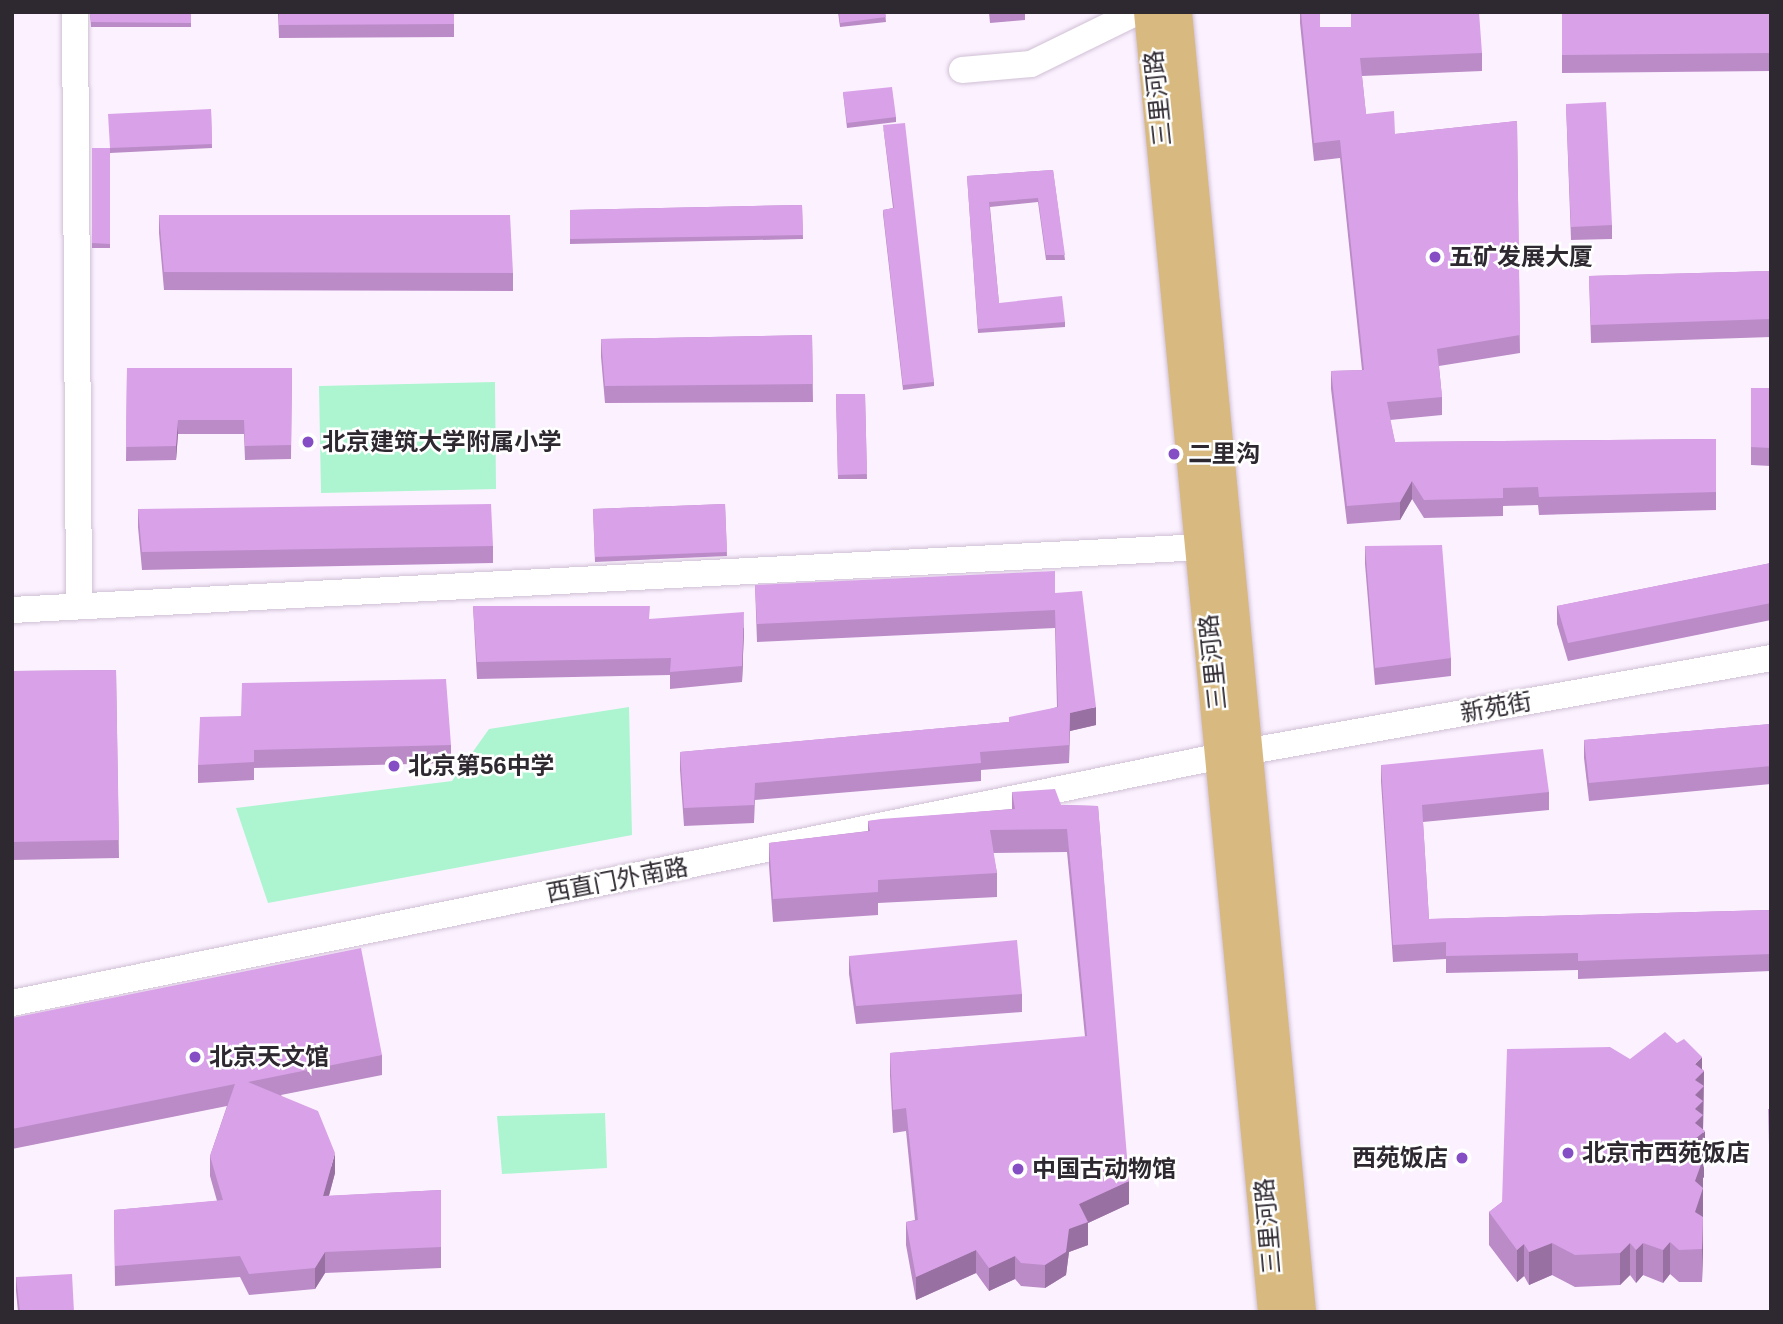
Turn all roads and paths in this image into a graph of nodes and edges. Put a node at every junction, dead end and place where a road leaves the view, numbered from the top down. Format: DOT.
graph roads {
  1 [pos="75,12"];
  2 [pos="1137,12"];
  3 [pos="1150,12"];
  4 [pos="1176,12"];
  5 [pos="962,70"];
  6 [pos="1201,547"];
  7 [pos="79,606"];
  8 [pos="12,610"];
  9 [pos="1771,658"];
  10 [pos="1235,754"];
  11 [pos="12,1003"];
  12 [pos="1274,1312"];
  13 [pos="1300,1312"];
  1 -- 7 [label="street"];
  2 -- 5 [label="street"];
  3 -- 6 [label="main road, 三里河路"];
  4 -- 10 [label="main road, 三里河路"];
  6 -- 7 [label="street"];
  6 -- 10 [label="main road, 三里河路"];
  7 -- 8 [label="street"];
  9 -- 10 [label="street, 新苑街"];
  10 -- 11 [label="street, 西直门外南路"];
  10 -- 12 [label="main road, 三里河路"];
  10 -- 13 [label="main road, 三里河路"];
}
